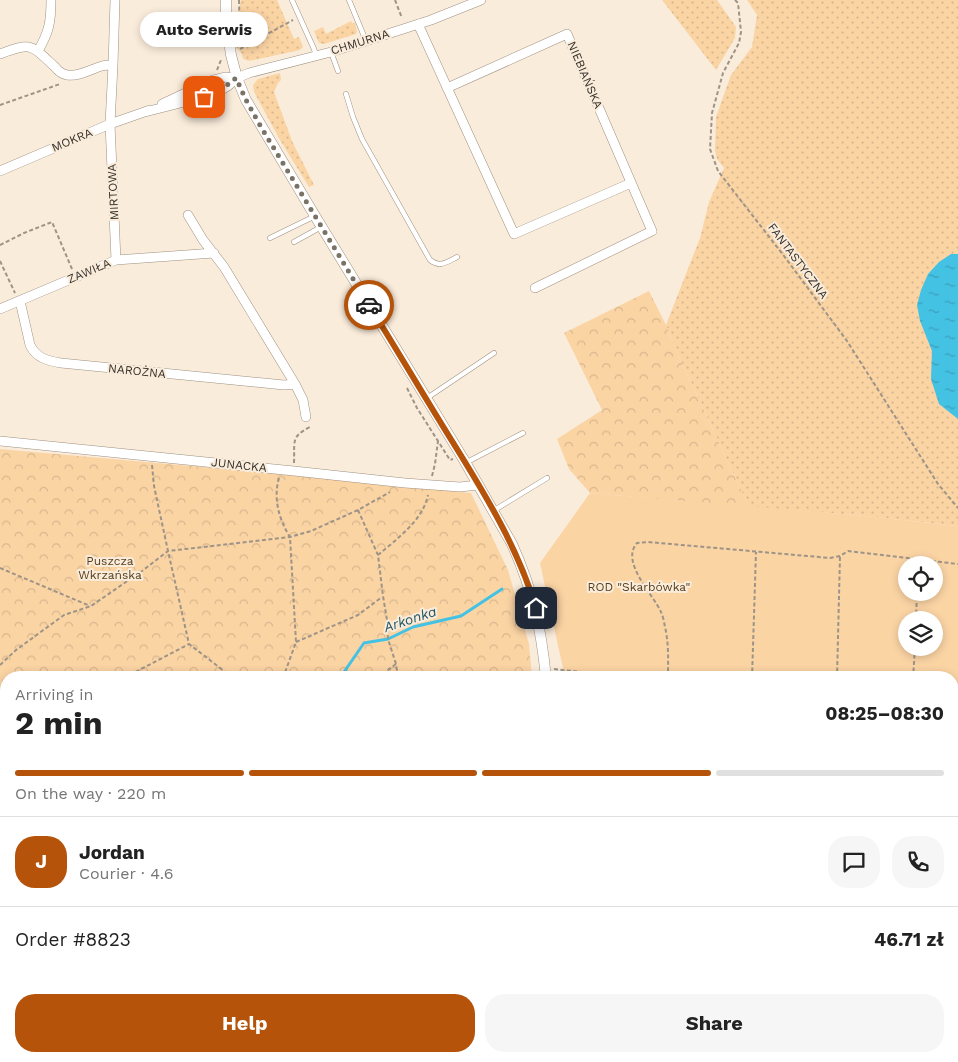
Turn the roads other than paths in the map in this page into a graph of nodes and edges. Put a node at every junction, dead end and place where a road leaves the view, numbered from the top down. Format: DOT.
graph roads {
  1 [pos="51,0"];
  2 [pos="115,0"];
  3 [pos="226,0"];
  4 [pos="292,0"];
  5 [pos="349,0"];
  6 [pos="481,0"];
  7 [pos="418,24"];
  8 [pos="366,41"];
  9 [pos="38,51"];
  10 [pos="331,52"];
  11 [pos="0,54"];
  12 [pos="316,55"];
  13 [pos="113,65"];
  14 [pos="338,71"];
  15 [pos="236,78"];
  16 [pos="447,88"];
  17 [pos="346,94"];
  18 [pos="145,112"];
  19 [pos="110,124"];
  20 [pos="0,171"];
  21 [pos="631,182"];
  22 [pos="188,215"];
  23 [pos="315,216"];
  24 [pos="321,226"];
  25 [pos="270,238"];
  26 [pos="294,242"];
  27 [pos="214,254"];
  28 [pos="457,257"];
  29 [pos="116,260"];
  30 [pos="536,288"];
  31 [pos="20,301"];
  32 [pos="0,310"];
  33 [pos="494,353"];
  34 [pos="295,384"];
  35 [pos="426,398"];
  36 [pos="306,417"];
  37 [pos="523,433"];
  38 [pos="0,442"];
  39 [pos="471,460"];
  40 [pos="547,478"];
  41 [pos="478,485"];
  42 [pos="493,511"];
  43 [pos="545,671"];
  1 -- 9 [label="street"];
  2 -- 13 [label="street, MIRTOWA"];
  3 -- 15 [label="street"];
  4 -- 12 [label="lane"];
  5 -- 8 [label="lane"];
  6 -- 7 [label="street, CHMURNA"];
  7 -- 8 [label="street, CHMURNA"];
  7 -- 16 [label="street"];
  8 -- 10 [label="street, CHMURNA"];
  9 -- 11 [label="street"];
  9 -- 13 [label="street"];
  10 -- 12 [label="street, CHMURNA"];
  10 -- 14 [label="lane"];
  12 -- 15 [label="street, CHMURNA"];
  13 -- 19 [label="street, MIRTOWA"];
  15 -- 18 [label="street, MOKRA"];
  15 -- 18 [label="street, MOKRA"];
  15 -- 23 [label="street"];
  16 -- 21 [label="street"];
  16 -- 21 [label="street, NIEBIAŃSKA"];
  17 -- 28 [label="lane"];
  18 -- 19 [label="street, MOKRA"];
  19 -- 20 [label="street, MOKRA"];
  19 -- 29 [label="street, MIRTOWA"];
  21 -- 30 [label="street, NIEBIAŃSKA"];
  22 -- 27 [label="street"];
  23 -- 24 [label="street"];
  23 -- 25 [label="lane"];
  24 -- 26 [label="lane"];
  24 -- 35 [label="street"];
  27 -- 29 [label="street, ZAWIŁA"];
  27 -- 34 [label="street"];
  29 -- 31 [label="street, ZAWIŁA"];
  31 -- 32 [label="street, ZAWIŁA"];
  31 -- 34 [label="street, NAROŻNA"];
  33 -- 35 [label="lane"];
  34 -- 36 [label="street"];
  35 -- 41 [label="street"];
  37 -- 39 [label="lane"];
  38 -- 41 [label="street, JUNACKA"];
  40 -- 42 [label="lane"];
  41 -- 42 [label="street"];
  42 -- 43 [label="street"];
}
